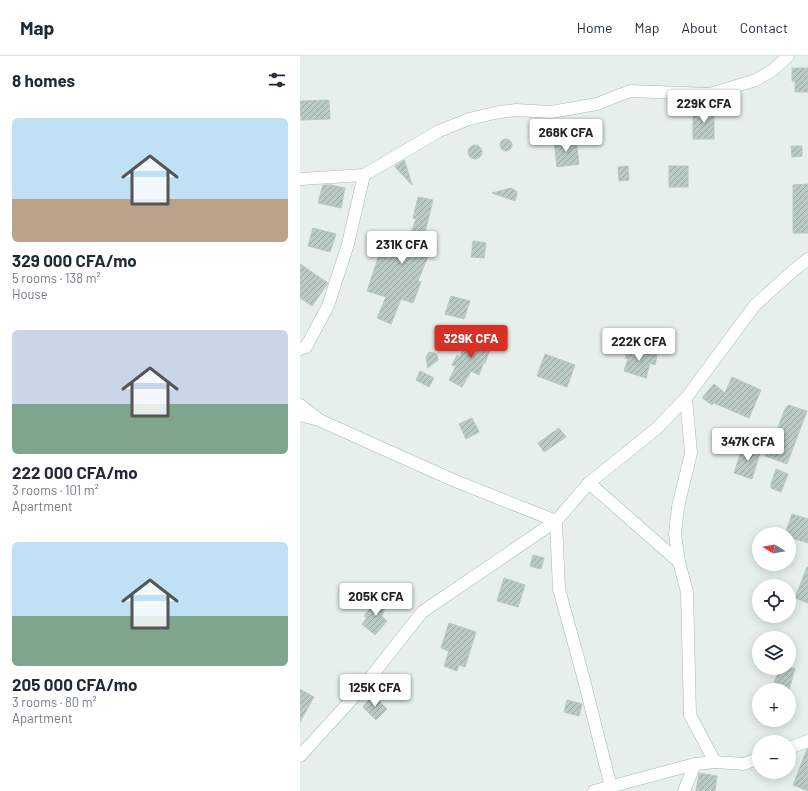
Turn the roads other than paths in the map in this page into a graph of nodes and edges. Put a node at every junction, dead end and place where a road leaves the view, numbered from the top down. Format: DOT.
graph roads {
  1 [pos="788,56"];
  2 [pos="364,175"];
  3 [pos="300,179"];
  4 [pos="808,259"];
  5 [pos="300,349"];
  6 [pos="686,398"];
  7 [pos="300,405"];
  8 [pos="300,415"];
  9 [pos="319,420"];
  10 [pos="589,483"];
  11 [pos="556,521"];
  12 [pos="680,562"];
  13 [pos="808,741"];
  14 [pos="796,745"];
  15 [pos="300,756"];
  16 [pos="752,761"];
  17 [pos="715,762"];
  18 [pos="695,764"];
  19 [pos="611,787"];
  20 [pos="594,791"];
  21 [pos="684,791"];
  1 -- 2 [label="street"];
  2 -- 3 [label="street"];
  2 -- 5 [label="street"];
  4 -- 6 [label="street"];
  6 -- 10 [label="street"];
  6 -- 12 [label="street"];
  7 -- 9 [label="street"];
  8 -- 9 [label="street"];
  9 -- 11 [label="street"];
  10 -- 11 [label="street"];
  10 -- 12 [label="street"];
  11 -- 15 [label="street"];
  11 -- 19 [label="street"];
  12 -- 17 [label="street"];
  13 -- 14 [label="street"];
  16 -- 17 [label="street"];
  17 -- 18 [label="street"];
  18 -- 19 [label="street"];
  18 -- 21 [label="street"];
  19 -- 20 [label="street"];
}
